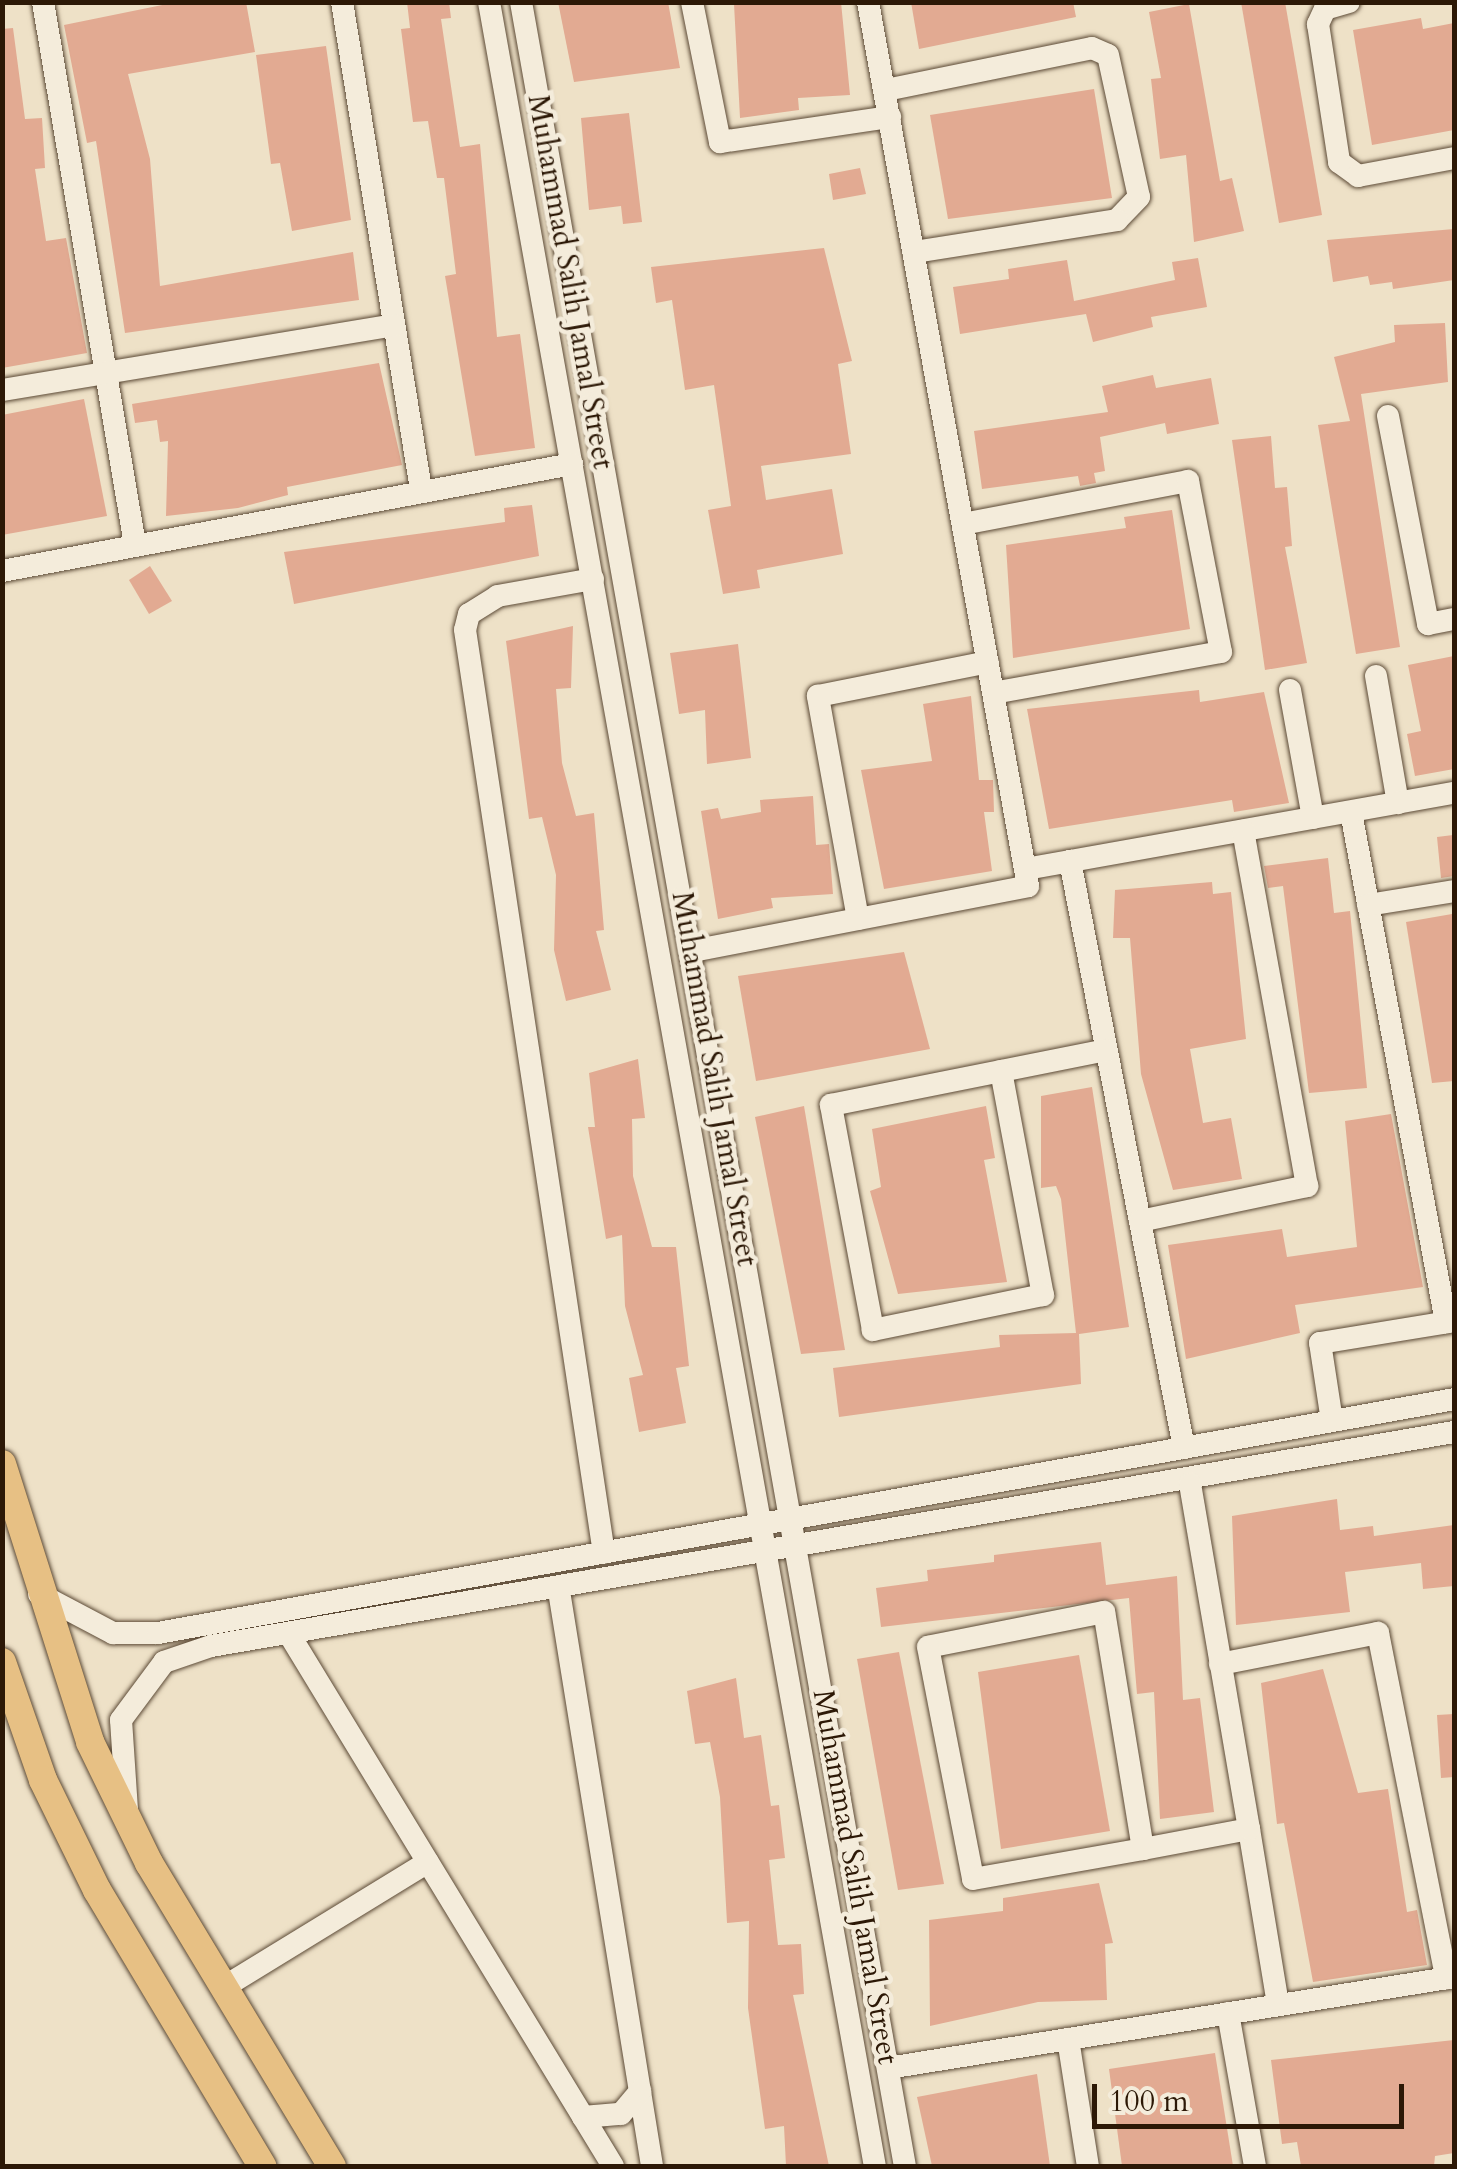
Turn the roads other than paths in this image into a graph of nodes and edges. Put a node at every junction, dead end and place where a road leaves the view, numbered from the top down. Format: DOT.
graph roads {
  1 [pos="43,2"];
  2 [pos="342,2"];
  3 [pos="488,2"];
  4 [pos="521,2"];
  5 [pos="692,2"];
  6 [pos="868,2"];
  7 [pos="1349,2"];
  8 [pos="886,90"];
  9 [pos="890,117"];
  10 [pos="1454,158"];
  11 [pos="914,252"];
  12 [pos="394,325"];
  13 [pos="106,370"];
  14 [pos="2,390"];
  15 [pos="1388,416"];
  16 [pos="572,464"];
  17 [pos="420,491"];
  18 [pos="964,524"];
  19 [pos="135,545"];
  20 [pos="2,571"];
  21 [pos="593,579"];
  22 [pos="1454,619"];
  23 [pos="988,662"];
  24 [pos="1376,676"];
  25 [pos="1290,690"];
  26 [pos="994,694"];
  27 [pos="1454,792"];
  28 [pos="1398,803"];
  29 [pos="1351,812"];
  30 [pos="1313,818"];
  31 [pos="1243,831"];
  32 [pos="1070,861"];
  33 [pos="1026,869"];
  34 [pos="1454,891"];
  35 [pos="1368,905"];
  36 [pos="858,919"];
  37 [pos="692,951"];
  38 [pos="1106,1050"];
  39 [pos="1001,1071"];
  40 [pos="1140,1221"];
  41 [pos="1450,1321"];
  42 [pos="1454,1399"];
  43 [pos="1332,1421"];
  44 [pos="1454,1432"];
  45 [pos="1184,1448"];
  46 [pos="2,1464"];
  47 [pos="1190,1484"];
  48 [pos="795,1518"];
  49 [pos="764,1524"];
  50 [pos="801,1551"];
  51 [pos="604,1553"];
  52 [pos="770,1556"];
  53 [pos="559,1591"];
  54 [pos="38,1592"];
  55 [pos="289,1634"];
  56 [pos="2,1662"];
  57 [pos="1220,1664"];
  58 [pos="128,1818"];
  59 [pos="1249,1830"];
  60 [pos="1144,1849"];
  61 [pos="428,1862"];
  62 [pos="1450,1978"];
  63 [pos="224,1987"];
  64 [pos="1278,2005"];
  65 [pos="1228,2013"];
  66 [pos="1068,2039"];
  67 [pos="888,2068"];
  68 [pos="640,2091"];
  69 [pos="583,2117"];
  70 [pos="262,2166"];
  71 [pos="332,2166"];
  72 [pos="613,2166"];
  73 [pos="652,2166"];
  74 [pos="874,2166"];
  75 [pos="904,2166"];
  76 [pos="1088,2166"];
  77 [pos="1255,2166"];
  1 -- 13 [label="street"];
  2 -- 12 [label="street"];
  3 -- 16 [label="street, Muhammad Salih Jamal Street"];
  4 -- 37 [label="street, Muhammad Salih Jamal Street"];
  5 -- 9 [label="street"];
  6 -- 8 [label="street"];
  7 -- 10 [label="street"];
  8 -- 9 [label="street"];
  8 -- 11 [label="street"];
  9 -- 11 [label="street"];
  11 -- 18 [label="street"];
  12 -- 13 [label="street"];
  12 -- 17 [label="street"];
  13 -- 14 [label="street"];
  13 -- 19 [label="street"];
  15 -- 22 [label="street"];
  16 -- 17 [label="street"];
  16 -- 21 [label="street, Muhammad Salih Jamal Street"];
  17 -- 19 [label="street"];
  18 -- 23 [label="street"];
  18 -- 26 [label="street"];
  19 -- 20 [label="street"];
  21 -- 49 [label="street, Muhammad Salih Jamal Street"];
  21 -- 51 [label="street"];
  23 -- 26 [label="street"];
  23 -- 36 [label="street"];
  24 -- 28 [label="street"];
  25 -- 30 [label="street"];
  26 -- 33 [label="street"];
  27 -- 28 [label="street"];
  28 -- 29 [label="street"];
  29 -- 30 [label="street"];
  29 -- 35 [label="street"];
  30 -- 31 [label="street"];
  31 -- 32 [label="street"];
  31 -- 40 [label="street"];
  32 -- 33 [label="street"];
  32 -- 38 [label="street"];
  33 -- 36 [label="street"];
  34 -- 35 [label="street"];
  35 -- 41 [label="street"];
  36 -- 37 [label="street"];
  37 -- 48 [label="street, Muhammad Salih Jamal Street"];
  38 -- 39 [label="street"];
  38 -- 40 [label="street"];
  39 -- 39 [label="street"];
  40 -- 45 [label="street"];
  41 -- 43 [label="street"];
  42 -- 43 [label="street"];
  43 -- 45 [label="street"];
  44 -- 47 [label="street"];
  45 -- 48 [label="street"];
  46 -- 54 [label="main road"];
  47 -- 50 [label="street"];
  47 -- 57 [label="street"];
  48 -- 49 [label="street"];
  48 -- 50 [label="street, Muhammad Salih Jamal Street"];
  49 -- 51 [label="street"];
  49 -- 52 [label="street, Muhammad Salih Jamal Street"];
  50 -- 52 [label="street"];
  50 -- 67 [label="street, Muhammad Salih Jamal Street"];
  51 -- 54 [label="street"];
  52 -- 53 [label="street"];
  52 -- 74 [label="street, Muhammad Salih Jamal Street"];
  53 -- 55 [label="street"];
  53 -- 68 [label="street"];
  54 -- 58 [label="main road"];
  55 -- 58 [label="street"];
  55 -- 61 [label="street"];
  56 -- 70 [label="main road"];
  57 -- 59 [label="street"];
  57 -- 62 [label="street"];
  58 -- 63 [label="main road"];
  59 -- 60 [label="street"];
  59 -- 64 [label="street"];
  60 -- 60 [label="street"];
  61 -- 63 [label="street"];
  61 -- 69 [label="street"];
  62 -- 64 [label="street"];
  63 -- 71 [label="main road"];
  64 -- 65 [label="street"];
  65 -- 66 [label="street"];
  65 -- 77 [label="street"];
  66 -- 67 [label="street"];
  66 -- 76 [label="street"];
  67 -- 75 [label="street, Muhammad Salih Jamal Street"];
  68 -- 69 [label="street"];
  68 -- 73 [label="street"];
  69 -- 72 [label="street"];
}
